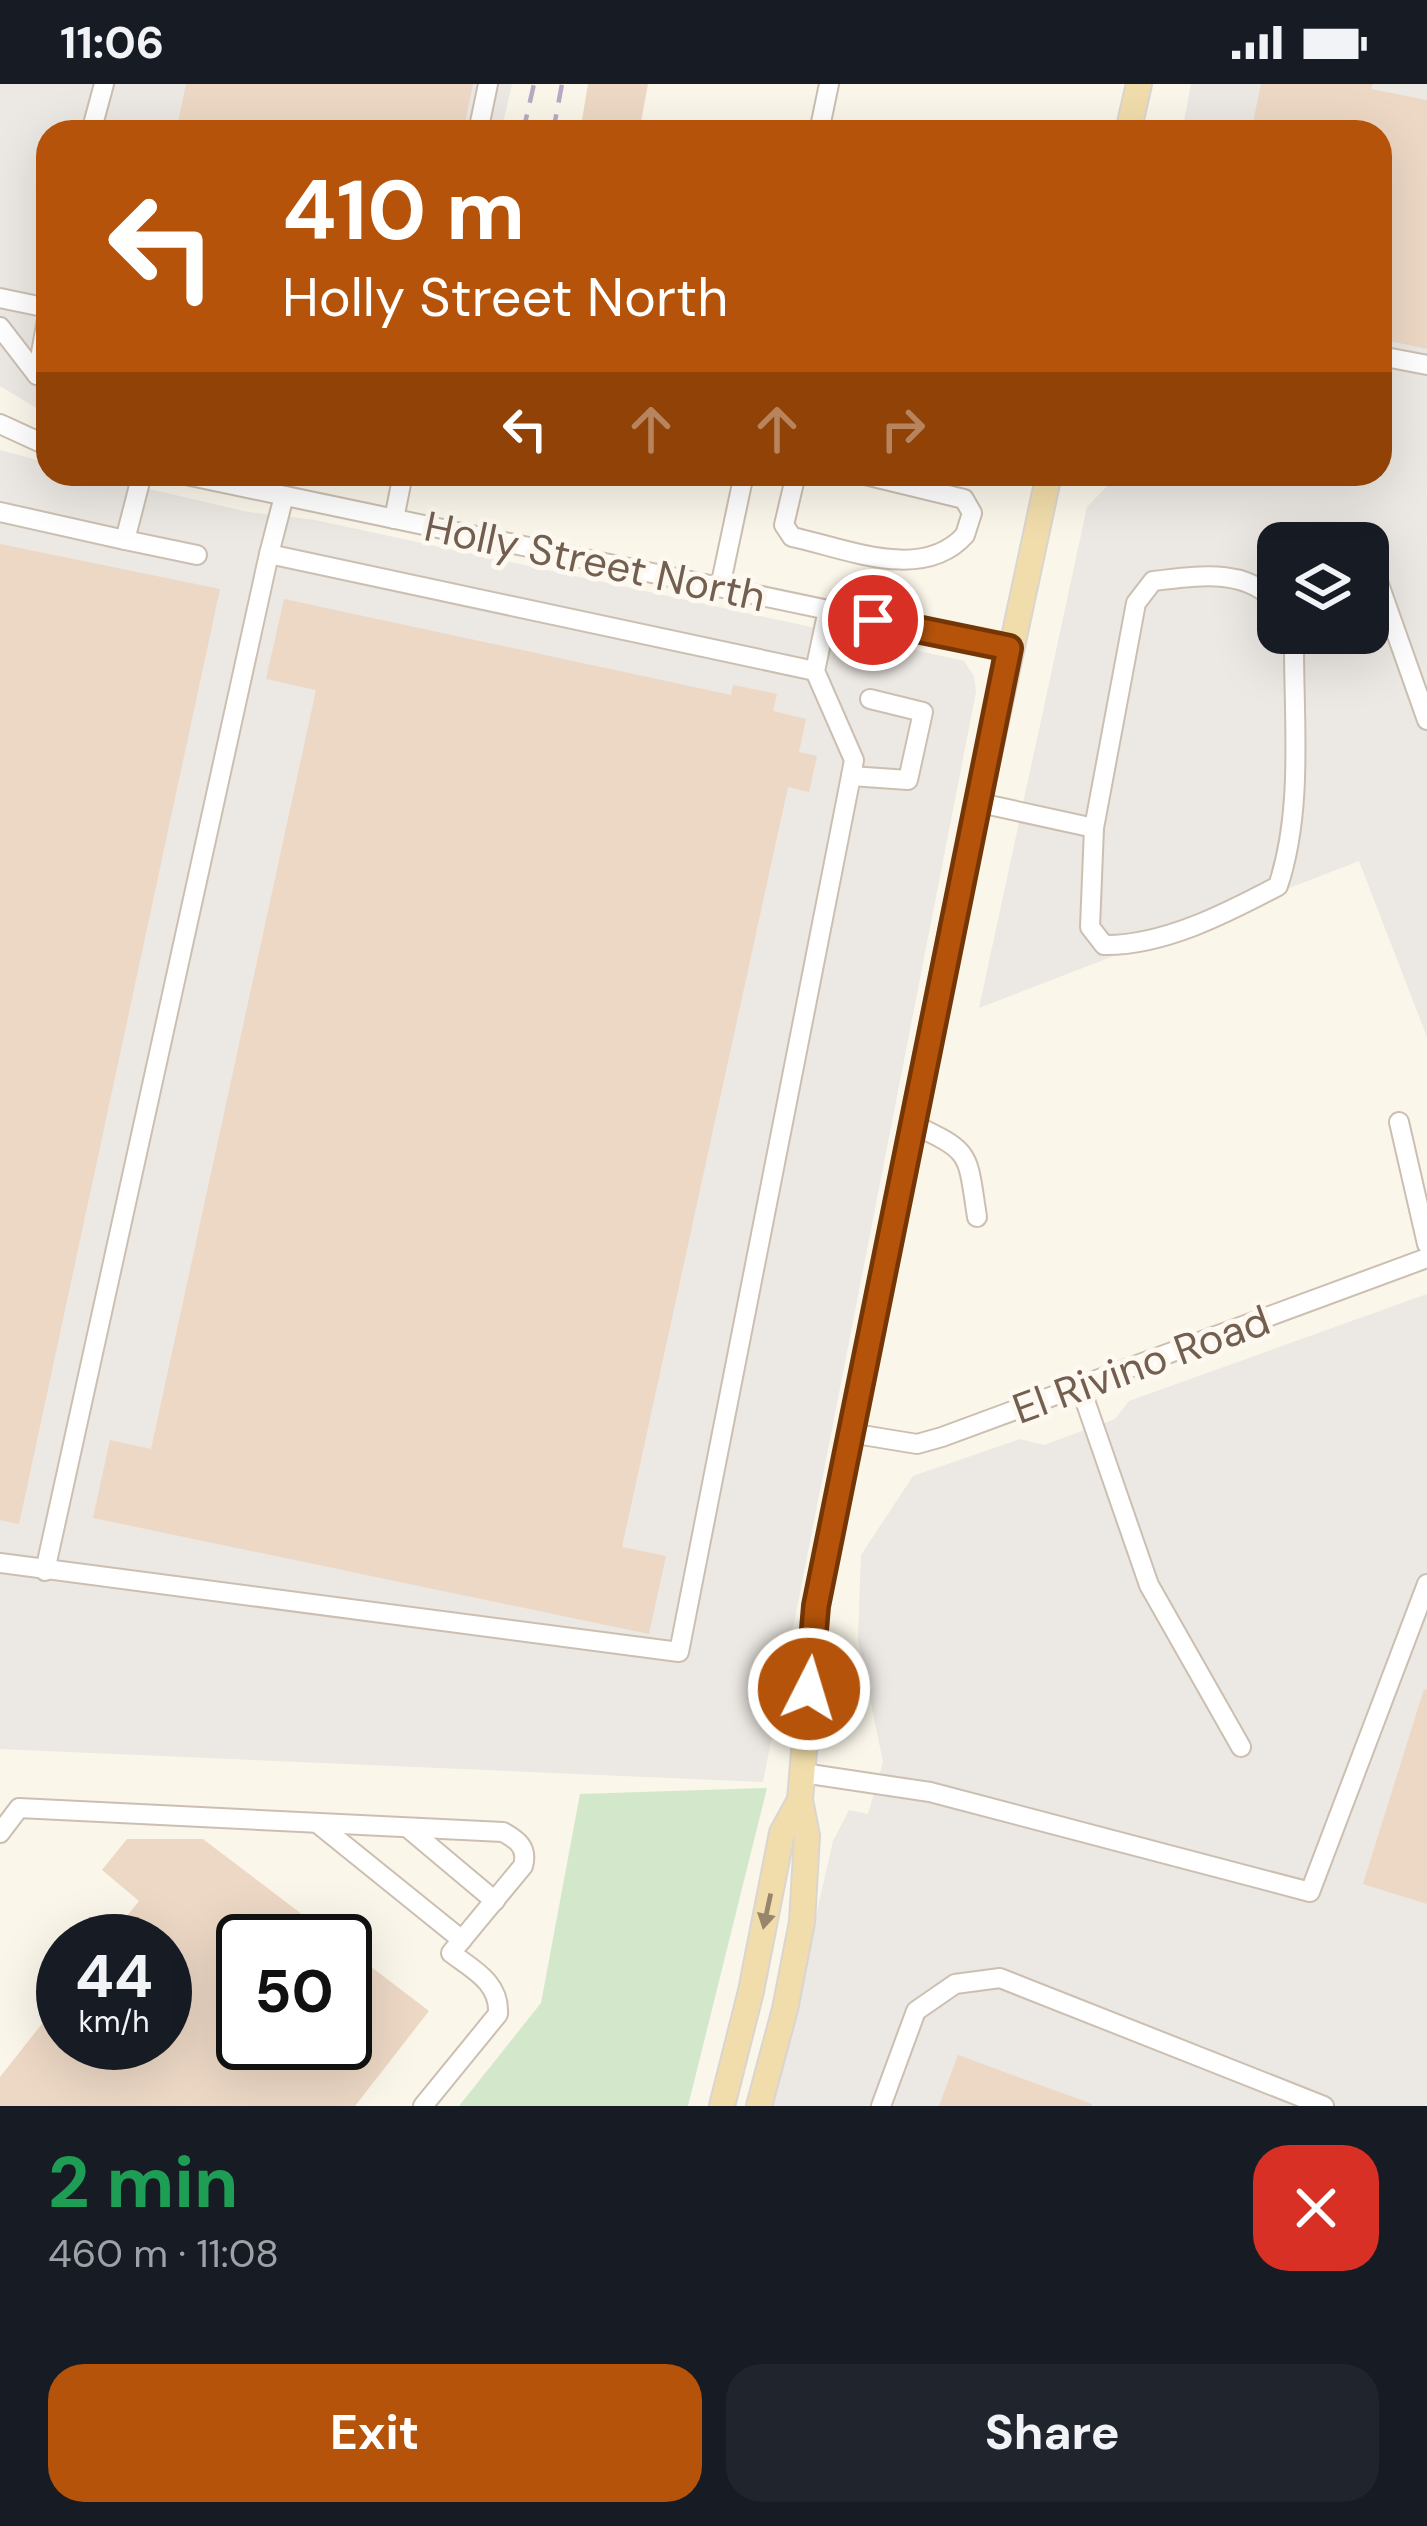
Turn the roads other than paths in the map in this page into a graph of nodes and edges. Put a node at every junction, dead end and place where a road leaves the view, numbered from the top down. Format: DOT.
graph roads {
  1 [pos="104,84"];
  2 [pos="488,84"];
  3 [pos="829,84"];
  4 [pos="1139,84"];
  5 [pos="95,120"];
  6 [pos="480,120"];
  7 [pos="822,120"];
  8 [pos="1131,120"];
  9 [pos="0,298"];
  10 [pos="36,308"];
  11 [pos="0,327"];
  12 [pos="1392,358"];
  13 [pos="1427,365"];
  14 [pos="36,369"];
  15 [pos="0,424"];
  16 [pos="36,440"];
  17 [pos="139,486"];
  18 [pos="237,486"];
  19 [pos="401,486"];
  20 [pos="741,486"];
  21 [pos="793,486"];
  22 [pos="910,486"];
  23 [pos="1046,486"];
  24 [pos="284,496"];
  25 [pos="0,512"];
  26 [pos="394,519"];
  27 [pos="125,540"];
  28 [pos="197,554"];
  29 [pos="269,554"];
  30 [pos="1257,585"];
  31 [pos="720,587"];
  32 [pos="828,610"];
  33 [pos="1389,612"];
  34 [pos="1009,648"];
  35 [pos="1294,654"];
  36 [pos="815,671"];
  37 [pos="870,699"];
  38 [pos="1427,719"];
  39 [pos="851,776"];
  40 [pos="980,802"];
  41 [pos="1094,828"];
  42 [pos="1399,1122"];
  43 [pos="912,1124"];
  44 [pos="976,1217"];
  45 [pos="1427,1244"];
  46 [pos="1427,1258"];
  47 [pos="1080,1386"];
  48 [pos="850,1433"];
  49 [pos="0,1563"];
  50 [pos="45,1571"];
  51 [pos="1427,1584"];
  52 [pos="1241,1747"];
  53 [pos="802,1773"];
  54 [pos="800,1800"];
  55 [pos="316,1823"];
  56 [pos="408,1828"];
  57 [pos="0,1833"];
  58 [pos="495,1901"];
  59 [pos="462,1940"];
  60 [pos="423,2106"];
  61 [pos="722,2106"];
  62 [pos="759,2106"];
  63 [pos="881,2106"];
  64 [pos="1324,2106"];
  1 -- 5 [label="street"];
  2 -- 6 [label="street"];
  3 -- 7 [label="street"];
  4 -- 8 [label="main road"];
  9 -- 10 [label="street"];
  11 -- 14 [label="street"];
  12 -- 13 [label="street"];
  15 -- 16 [label="street"];
  17 -- 27 [label="street"];
  18 -- 24 [label="street, Holly Street North"];
  19 -- 26 [label="street"];
  20 -- 31 [label="street"];
  21 -- 22 [label="street"];
  23 -- 34 [label="main road"];
  24 -- 26 [label="street, Holly Street North"];
  24 -- 29 [label="street"];
  25 -- 27 [label="street"];
  26 -- 31 [label="street, Holly Street North"];
  27 -- 28 [label="street"];
  29 -- 36 [label="street"];
  29 -- 50 [label="street"];
  30 -- 41 [label="street"];
  31 -- 32 [label="street, Holly Street North"];
  32 -- 34 [label="street, Holly Street North"];
  32 -- 36 [label="street"];
  33 -- 38 [label="street"];
  34 -- 40 [label="main road"];
  35 -- 41 [label="street"];
  36 -- 39 [label="street"];
  37 -- 39 [label="street"];
  39 -- 50 [label="street"];
  40 -- 41 [label="street"];
  40 -- 43 [label="main road"];
  42 -- 45 [label="street"];
  43 -- 44 [label="street"];
  43 -- 48 [label="main road"];
  46 -- 47 [label="street, El Rivino Road"];
  47 -- 48 [label="street, El Rivino Road"];
  47 -- 52 [label="street"];
  48 -- 53 [label="main road"];
  49 -- 50 [label="street"];
  51 -- 53 [label="street"];
  53 -- 54 [label="main road"];
  54 -- 61 [label="main road, one-way"];
  54 -- 62 [label="main road"];
  55 -- 56 [label="street"];
  55 -- 57 [label="street"];
  55 -- 59 [label="street"];
  56 -- 58 [label="street"];
  56 -- 58 [label="street"];
  58 -- 59 [label="street"];
  59 -- 60 [label="street"];
  63 -- 64 [label="street"];
}
